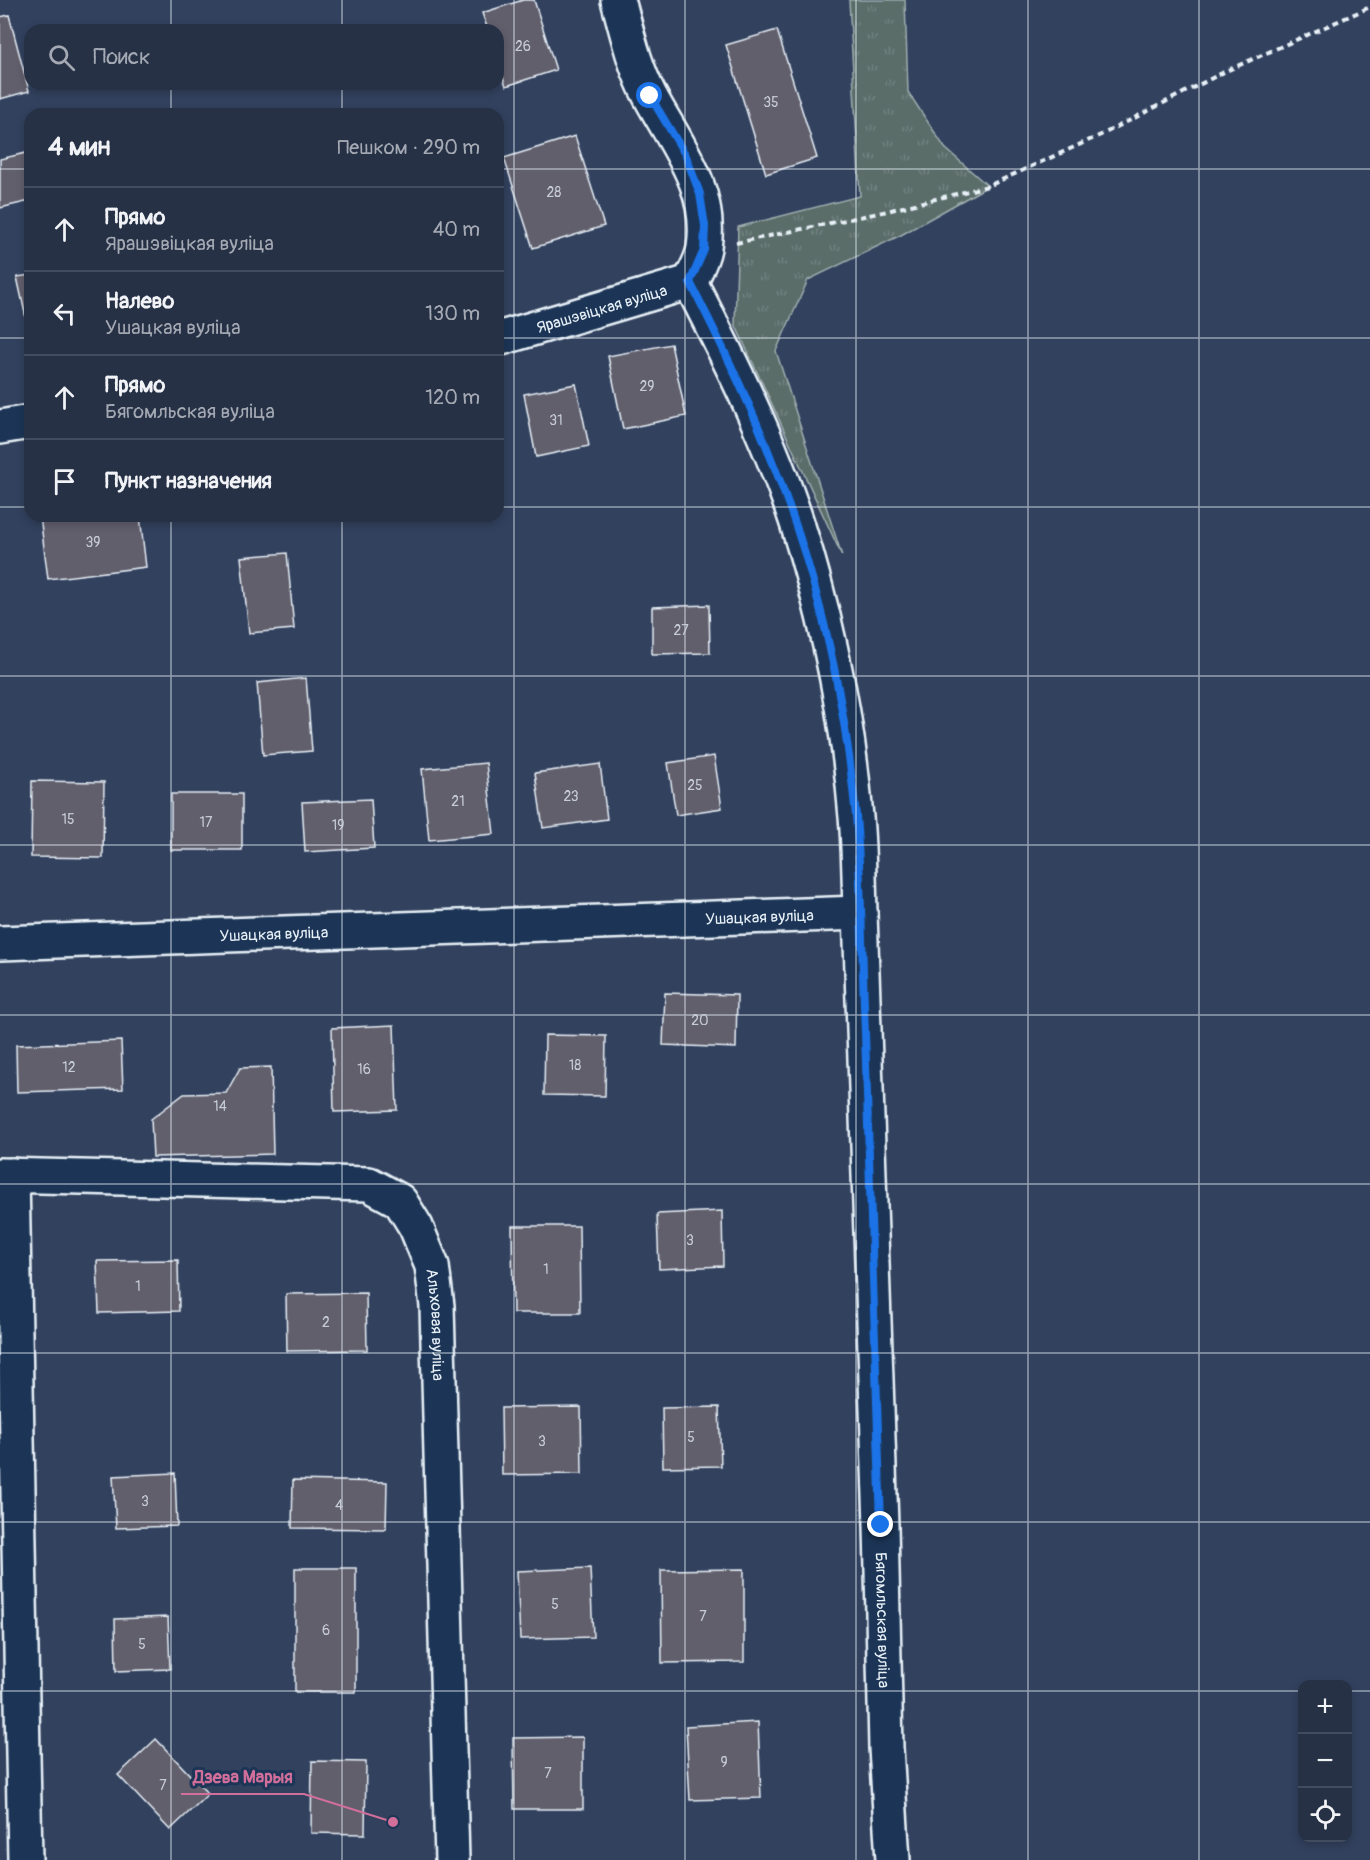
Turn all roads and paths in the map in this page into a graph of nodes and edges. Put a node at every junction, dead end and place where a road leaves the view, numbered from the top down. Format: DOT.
graph roads {
  1 [pos="618,0"];
  2 [pos="1370,7"];
  3 [pos="704,250"];
  4 [pos="690,282"];
  5 [pos="504,337"];
  6 [pos="24,423"];
  7 [pos="0,427"];
  8 [pos="860,913"];
  9 [pos="0,943"];
  10 [pos="6,1175"];
  11 [pos="24,1860"];
  12 [pos="452,1860"];
  13 [pos="893,1860"];
  1 -- 3 [label="street"];
  2 -- 3 [label="path"];
  3 -- 4 [label="street"];
  4 -- 5 [label="street, Ярашэвіцкая вуліца"];
  4 -- 8 [label="street"];
  6 -- 7 [label="street"];
  8 -- 9 [label="street, Ушацкая вуліца"];
  8 -- 13 [label="street, Бягомльская вуліца"];
  10 -- 11 [label="street"];
  10 -- 12 [label="street, Альховая вуліца"];
}
